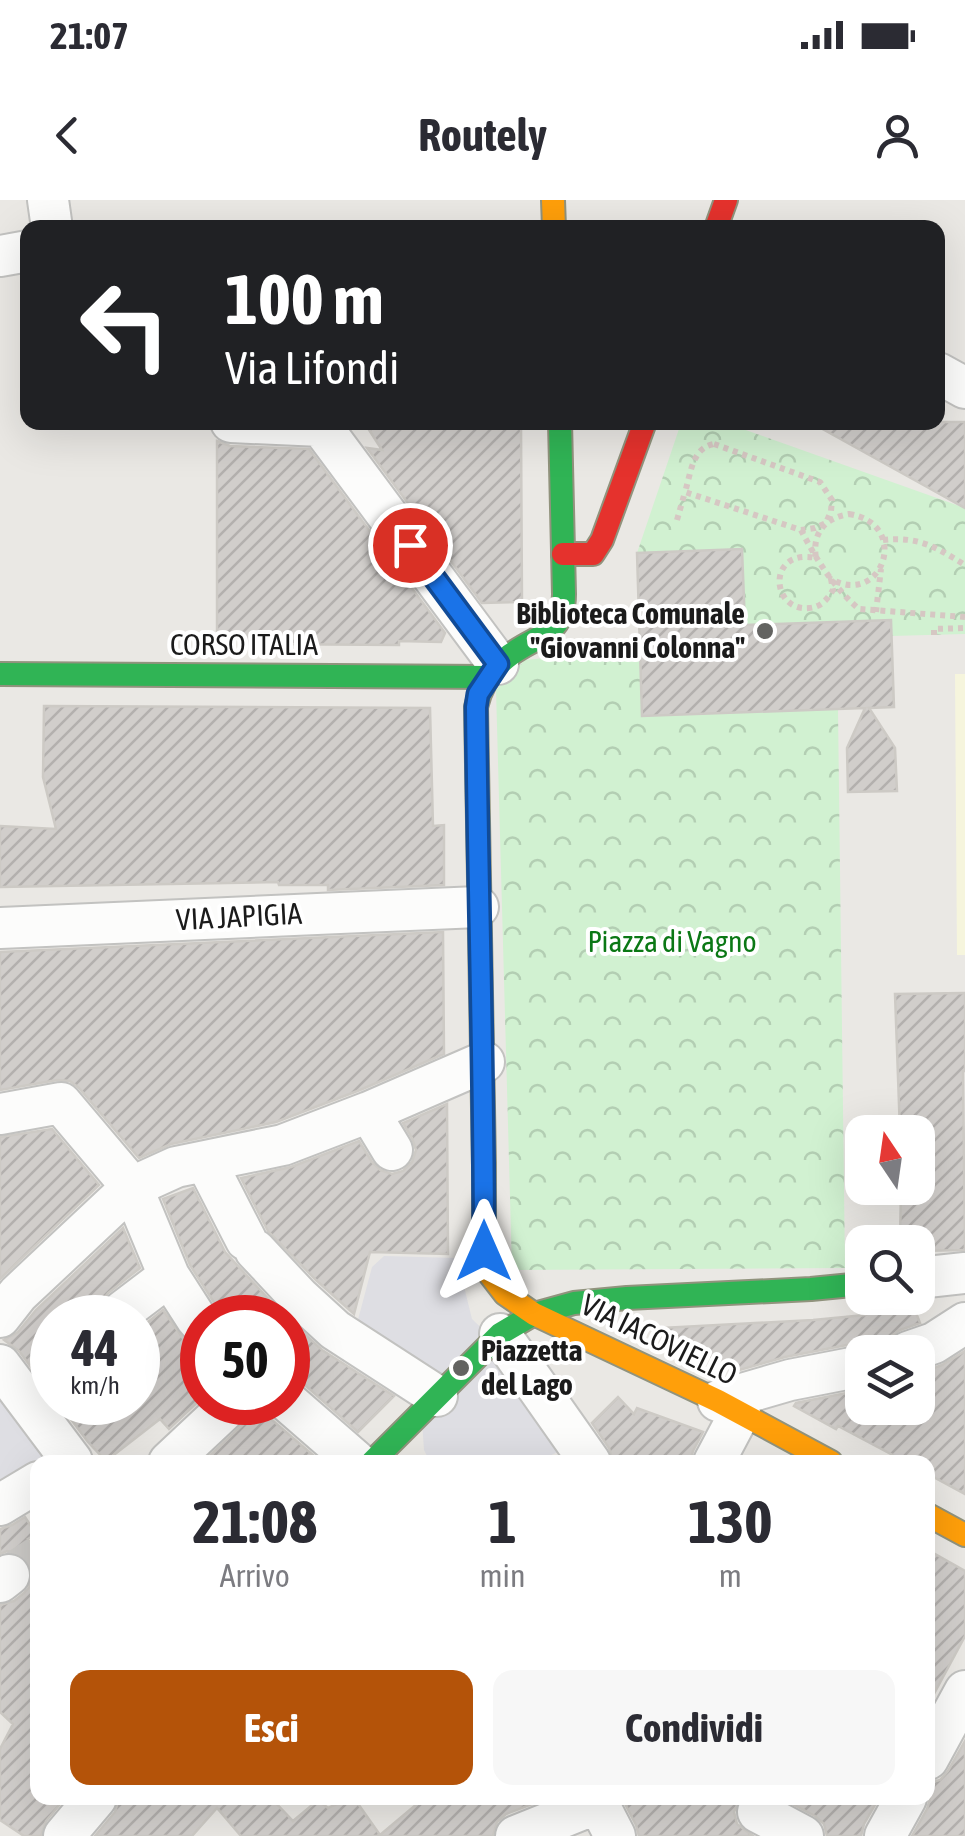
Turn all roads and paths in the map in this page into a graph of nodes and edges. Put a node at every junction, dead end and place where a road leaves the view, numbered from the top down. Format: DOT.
graph roads {
  1 [pos="324,430"];
  2 [pos="560,430"];
  3 [pos="642,430"];
  4 [pos="684,492"];
  5 [pos="677,520"];
  6 [pos="826,522"];
  7 [pos="801,530"];
  8 [pos="884,540"];
  9 [pos="563,554"];
  10 [pos="816,558"];
  11 [pos="965,565"];
  12 [pos="882,566"];
  13 [pos="832,579"];
  14 [pos="876,612"];
  15 [pos="965,617"];
  16 [pos="965,628"];
  17 [pos="934,635"];
  18 [pos="493,670"];
  19 [pos="0,674"];
  20 [pos="478,907"];
  21 [pos="0,928"];
  22 [pos="484,1062"];
  23 [pos="368,1112"];
  24 [pos="0,1114"];
  25 [pos="392,1150"];
  26 [pos="206,1162"];
  27 [pos="132,1187"];
  28 [pos="965,1273"];
  29 [pos="170,1276"];
  30 [pos="935,1276"];
  31 [pos="845,1286"];
  32 [pos="6,1294"];
  33 [pos="144,1295"];
  34 [pos="182,1295"];
  35 [pos="534,1314"];
  36 [pos="965,1323"];
  37 [pos="500,1334"];
  38 [pos="935,1342"];
  39 [pos="0,1365"];
  40 [pos="845,1369"];
  41 [pos="437,1396"];
  42 [pos="729,1407"];
  43 [pos="310,1421"];
  44 [pos="209,1425"];
  45 [pos="68,1455"];
  46 [pos="178,1455"];
  47 [pos="349,1455"];
  48 [pos="379,1455"];
  49 [pos="585,1455"];
  50 [pos="716,1455"];
  51 [pos="819,1455"];
  52 [pos="30,1487"];
  53 [pos="0,1505"];
  54 [pos="935,1519"];
  55 [pos="965,1536"];
  56 [pos="952,1712"];
  57 [pos="935,1745"];
  58 [pos="90,1805"];
  59 [pos="902,1805"];
  60 [pos="756,1815"];
  61 [pos="606,1820"];
  62 [pos="64,1836"];
  63 [pos="516,1836"];
  64 [pos="802,1836"];
  65 [pos="885,1836"];
  1 -- 18 [label="street"];
  2 -- 9 [label="main road"];
  3 -- 9 [label="main road"];
  4 -- 5 [label="path"];
  4 -- 6 [label="path"];
  4 -- 7 [label="path"];
  6 -- 7 [label="path"];
  6 -- 8 [label="path"];
  6 -- 10 [label="path"];
  7 -- 10 [label="path"];
  8 -- 11 [label="path"];
  8 -- 12 [label="path"];
  9 -- 18 [label="main road"];
  10 -- 13 [label="path"];
  10 -- 13 [label="path"];
  12 -- 13 [label="path"];
  12 -- 14 [label="path"];
  13 -- 14 [label="path"];
  14 -- 15 [label="path"];
  16 -- 17 [label="path"];
  18 -- 19 [label="main road, CORSO ITALIA"];
  18 -- 20 [label="main road"];
  20 -- 21 [label="street, VIA JAPIGIA"];
  20 -- 22 [label="main road"];
  22 -- 23 [label="street"];
  22 -- 35 [label="main road, VIA IACOVIELLO"];
  23 -- 25 [label="street"];
  23 -- 26 [label="street"];
  24 -- 27 [label="street"];
  26 -- 27 [label="street"];
  26 -- 41 [label="street"];
  27 -- 29 [label="street"];
  27 -- 32 [label="street"];
  28 -- 30 [label="street"];
  29 -- 33 [label="street"];
  29 -- 34 [label="street"];
  31 -- 35 [label="main road"];
  35 -- 37 [label="main road"];
  35 -- 42 [label="main road, VIA IACOVIELLO"];
  36 -- 38 [label="street"];
  37 -- 41 [label="main road"];
  37 -- 49 [label="street"];
  39 -- 45 [label="street"];
  40 -- 42 [label="street"];
  41 -- 48 [label="main road"];
  42 -- 50 [label="street"];
  42 -- 51 [label="main road, VIA IACOVIELLO"];
  43 -- 47 [label="street"];
  44 -- 46 [label="street"];
  52 -- 53 [label="street"];
  54 -- 55 [label="main road"];
  56 -- 57 [label="street"];
  58 -- 62 [label="street"];
  59 -- 65 [label="street"];
  60 -- 64 [label="street"];
  61 -- 63 [label="street"];
}
